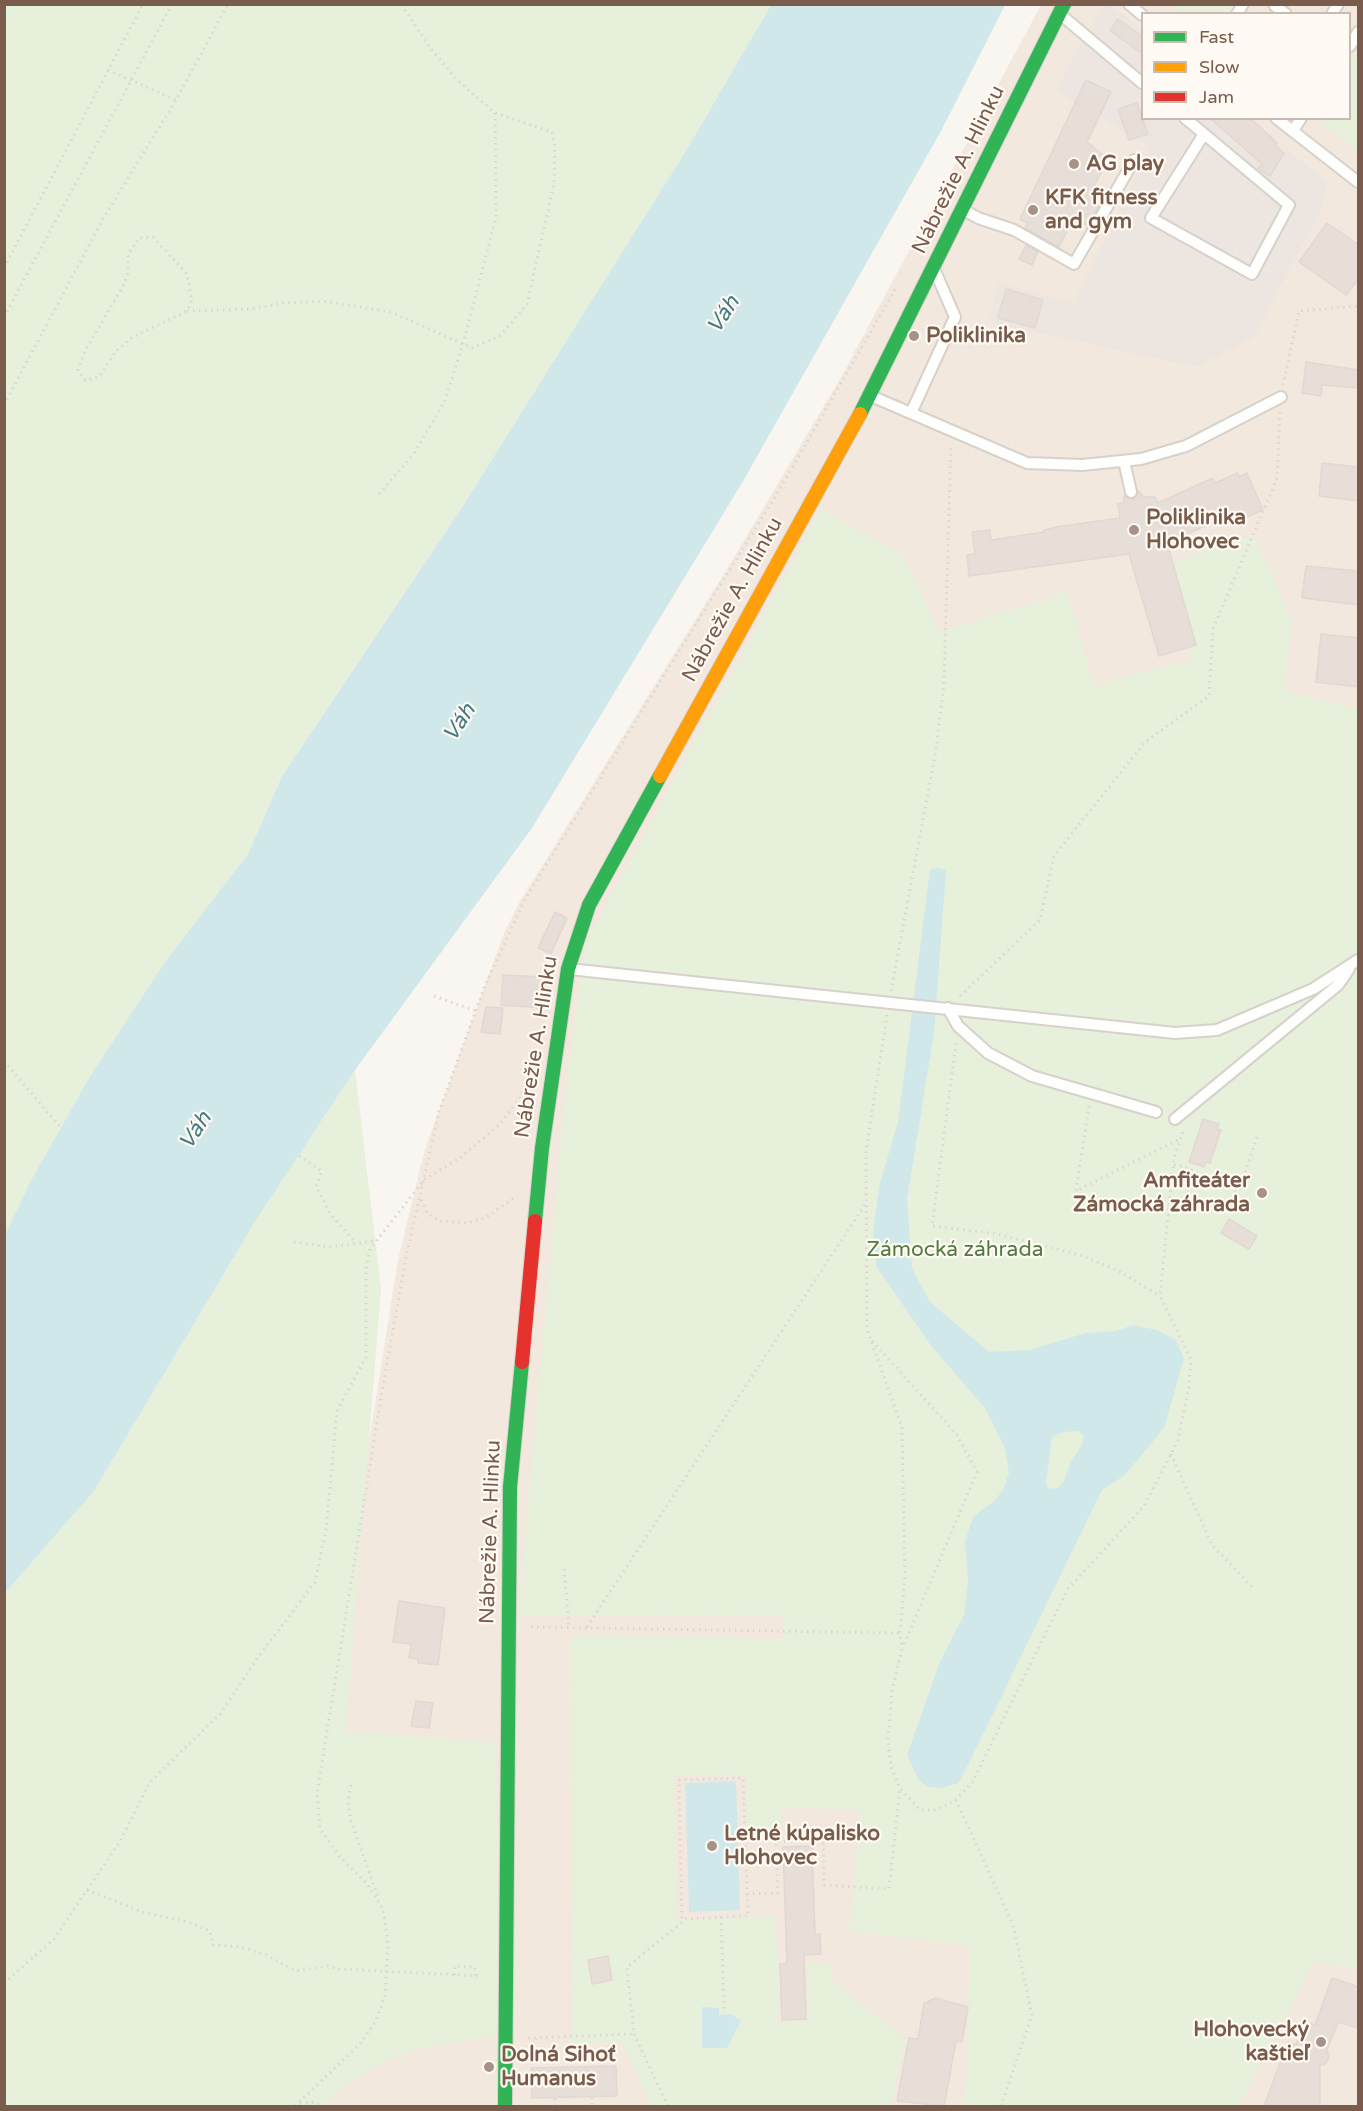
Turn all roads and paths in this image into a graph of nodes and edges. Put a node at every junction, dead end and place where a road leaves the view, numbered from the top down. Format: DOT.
graph roads {
  1 [pos="143,4"];
  2 [pos="172,4"];
  3 [pos="228,4"];
  4 [pos="401,4"];
  5 [pos="1129,4"];
  6 [pos="1062,9"];
  7 [pos="1141,13"];
  8 [pos="108,70"];
  9 [pos="131,80"];
  10 [pos="1141,81"];
  11 [pos="176,100"];
  12 [pos="495,113"];
  13 [pos="1187,120"];
  14 [pos="1279,120"];
  15 [pos="1300,120"];
  16 [pos="1293,131"];
  17 [pos="1204,134"];
  18 [pos="1134,160"];
  19 [pos="1359,182"];
  20 [pos="963,210"];
  21 [pos="4,268"];
  22 [pos="933,268"];
  23 [pos="898,283"];
  24 [pos="1359,306"];
  25 [pos="187,311"];
  26 [pos="4,317"];
  27 [pos="463,344"];
  28 [pos="869,395"];
  29 [pos="1281,397"];
  30 [pos="4,405"];
  31 [pos="911,413"];
  32 [pos="952,430"];
  33 [pos="1124,461"];
  34 [pos="1131,492"];
  35 [pos="379,494"];
  36 [pos="1356,962"];
  37 [pos="568,969"];
  38 [pos="434,996"];
  39 [pos="889,1001"];
  40 [pos="944,1008"];
  41 [pos="476,1011"];
  42 [pos="958,1026"];
  43 [pos="4,1061"];
  44 [pos="530,1073"];
  45 [pos="1091,1095"];
  46 [pos="1156,1112"];
  47 [pos="1175,1119"];
  48 [pos="1186,1122"];
  49 [pos="61,1128"];
  50 [pos="1257,1137"];
  51 [pos="1180,1139"];
  52 [pos="298,1156"];
  53 [pos="1174,1165"];
  54 [pos="425,1179"];
  55 [pos="519,1193"];
  56 [pos="420,1199"];
  57 [pos="866,1202"];
  58 [pos="376,1241"];
  59 [pos="294,1242"];
  60 [pos="356,1243"];
  61 [pos="1160,1296"];
  62 [pos="870,1340"];
  63 [pos="1171,1454"];
  64 [pos="564,1569"];
  65 [pos="1253,1588"];
  66 [pos="569,1627"];
  67 [pos="587,1627"];
  68 [pos="508,1628"];
  69 [pos="900,1633"];
  70 [pos="902,1649"];
  71 [pos="351,1785"];
  72 [pos="900,1788"];
  73 [pos="956,1800"];
  74 [pos="87,1890"];
  75 [pos="747,1894"];
  76 [pos="381,1907"];
  77 [pos="721,1917"];
  78 [pos="682,1922"];
  79 [pos="386,1972"];
  80 [pos="455,1975"];
  81 [pos="4,1983"];
  82 [pos="724,2009"];
  83 [pos="634,2034"];
  84 [pos="536,2038"];
  85 [pos="592,2097"];
  86 [pos="555,2098"];
  87 [pos="296,2106"];
  88 [pos="322,2106"];
  89 [pos="505,2106"];
  90 [pos="555,2106"];
  91 [pos="592,2106"];
  92 [pos="668,2106"];
  93 [pos="1001,2106"];
  1 -- 8 [label="path"];
  2 -- 9 [label="path"];
  3 -- 11 [label="path"];
  4 -- 12 [label="path"];
  5 -- 7 [label="lane"];
  6 -- 10 [label="lane"];
  6 -- 20 [label="street, Nábrežie A. Hlinku"];
  8 -- 9 [label="path"];
  8 -- 21 [label="path"];
  9 -- 11 [label="path"];
  9 -- 26 [label="path"];
  11 -- 30 [label="path"];
  12 -- 27 [label="path"];
  12 -- 27 [label="path"];
  13 -- 17 [label="lane"];
  14 -- 16 [label="lane"];
  15 -- 16 [label="lane"];
  16 -- 19 [label="lane"];
  17 -- 17 [label="lane"];
  18 -- 20 [label="lane"];
  20 -- 22 [label="street, Nábrežie A. Hlinku"];
  22 -- 28 [label="street, Nábrežie A. Hlinku"];
  22 -- 31 [label="lane"];
  23 -- 41 [label="path"];
  24 -- 29 [label="path"];
  25 -- 25 [label="path"];
  25 -- 27 [label="path"];
  27 -- 35 [label="path"];
  28 -- 31 [label="lane"];
  28 -- 37 [label="street, Nábrežie A. Hlinku"];
  29 -- 33 [label="lane"];
  29 -- 40 [label="path"];
  31 -- 32 [label="lane"];
  32 -- 33 [label="lane"];
  32 -- 39 [label="path"];
  33 -- 34 [label="lane"];
  36 -- 40 [label="lane"];
  36 -- 47 [label="lane"];
  37 -- 39 [label="lane"];
  37 -- 68 [label="street, Nábrežie A. Hlinku"];
  38 -- 41 [label="path"];
  39 -- 40 [label="lane"];
  39 -- 57 [label="path"];
  40 -- 42 [label="lane"];
  41 -- 54 [label="path"];
  42 -- 45 [label="lane"];
  42 -- 61 [label="path"];
  43 -- 49 [label="path"];
  44 -- 54 [label="path"];
  45 -- 46 [label="lane"];
  45 -- 51 [label="path"];
  48 -- 51 [label="path"];
  50 -- 53 [label="path"];
  51 -- 53 [label="path"];
  52 -- 60 [label="path"];
  53 -- 61 [label="path"];
  54 -- 56 [label="path"];
  54 -- 58 [label="path"];
  55 -- 56 [label="path"];
  56 -- 76 [label="path"];
  57 -- 62 [label="path"];
  57 -- 67 [label="path"];
  58 -- 60 [label="path"];
  58 -- 74 [label="path"];
  59 -- 60 [label="path"];
  61 -- 63 [label="path"];
  62 -- 69 [label="path"];
  62 -- 70 [label="path"];
  63 -- 65 [label="path"];
  63 -- 73 [label="path"];
  64 -- 66 [label="path"];
  66 -- 67 [label="path"];
  66 -- 68 [label="path"];
  67 -- 69 [label="path"];
  68 -- 89 [label="street, Nábrežie A. Hlinku"];
  69 -- 70 [label="path"];
  70 -- 72 [label="path"];
  71 -- 76 [label="path"];
  72 -- 73 [label="path"];
  72 -- 75 [label="path"];
  73 -- 93 [label="path"];
  74 -- 79 [label="path"];
  74 -- 81 [label="path"];
  75 -- 77 [label="path"];
  75 -- 78 [label="path"];
  76 -- 79 [label="path"];
  77 -- 78 [label="path"];
  77 -- 82 [label="path"];
  78 -- 83 [label="path"];
  79 -- 80 [label="path"];
  79 -- 87 [label="path"];
  80 -- 80 [label="path"];
  83 -- 84 [label="path"];
  83 -- 92 [label="path"];
  85 -- 91 [label="path"];
  86 -- 90 [label="path"];
  87 -- 88 [label="path"];
}
